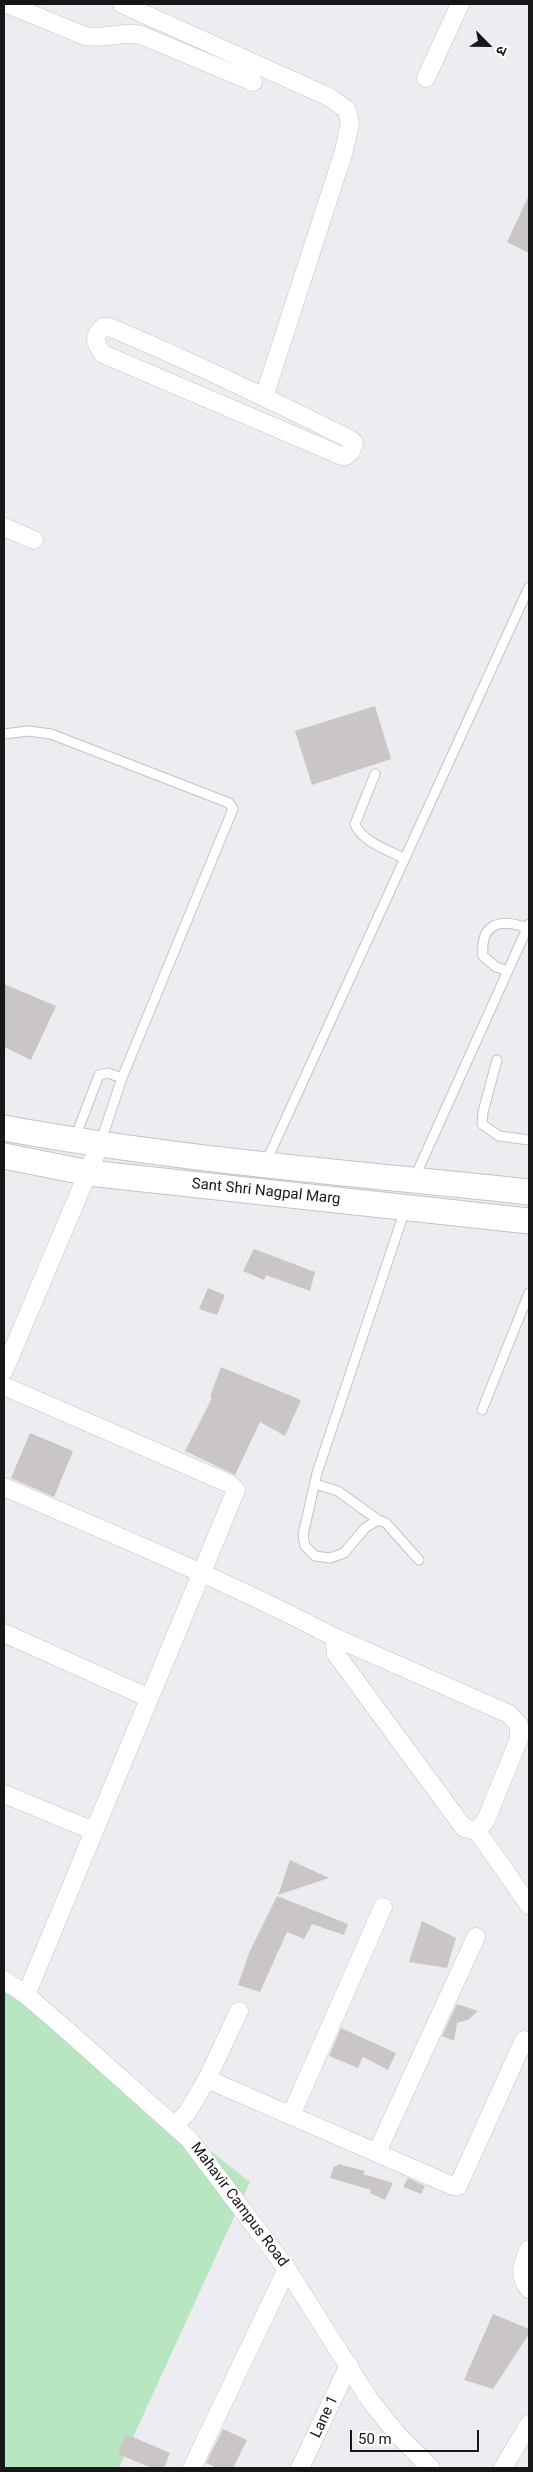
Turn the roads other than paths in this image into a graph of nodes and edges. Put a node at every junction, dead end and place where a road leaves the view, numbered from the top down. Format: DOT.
graph roads {
  1 [pos="7,4"];
  2 [pos="122,4"];
  3 [pos="460,4"];
  4 [pos="426,78"];
  5 [pos="254,82"];
  6 [pos="264,397"];
  7 [pos="4,527"];
  8 [pos="34,540"];
  9 [pos="529,587"];
  10 [pos="4,734"];
  11 [pos="375,774"];
  12 [pos="403,858"];
  13 [pos="528,926"];
  14 [pos="508,971"];
  15 [pos="497,1060"];
  16 [pos="122,1078"];
  17 [pos="4,1128"];
  18 [pos="529,1140"];
  19 [pos="74,1141"];
  20 [pos="100,1144"];
  21 [pos="4,1156"];
  22 [pos="264,1164"];
  23 [pos="89,1173"];
  24 [pos="413,1180"];
  25 [pos="529,1192"];
  26 [pos="406,1207"];
  27 [pos="529,1221"];
  28 [pos="529,1293"];
  29 [pos="4,1372"];
  30 [pos="4,1386"];
  31 [pos="482,1410"];
  32 [pos="314,1484"];
  33 [pos="4,1487"];
  34 [pos="378,1520"];
  35 [pos="419,1560"];
  36 [pos="202,1574"];
  37 [pos="4,1633"];
  38 [pos="334,1637"];
  39 [pos="149,1698"];
  40 [pos="4,1794"];
  41 [pos="94,1831"];
  42 [pos="477,1831"];
  43 [pos="529,1905"];
  44 [pos="383,1907"];
  45 [pos="476,1936"];
  46 [pos="4,1980"];
  47 [pos="26,1995"];
  48 [pos="239,2011"];
  49 [pos="524,2040"];
  50 [pos="207,2079"];
  51 [pos="291,2115"];
  52 [pos="174,2125"];
  53 [pos="377,2152"];
  54 [pos="529,2249"];
  55 [pos="287,2269"];
  56 [pos="529,2289"];
  57 [pos="349,2365"];
  58 [pos="529,2424"];
  59 [pos="192,2468"];
  60 [pos="300,2468"];
  61 [pos="431,2468"];
  62 [pos="503,2468"];
  1 -- 5 [label="street"];
  2 -- 6 [label="street"];
  3 -- 4 [label="street"];
  6 -- 6 [label="street"];
  7 -- 8 [label="street"];
  9 -- 12 [label="lane"];
  10 -- 16 [label="lane"];
  11 -- 12 [label="lane"];
  12 -- 22 [label="lane"];
  13 -- 14 [label="lane"];
  13 -- 14 [label="lane"];
  14 -- 24 [label="lane"];
  15 -- 18 [label="lane"];
  16 -- 19 [label="lane"];
  16 -- 20 [label="lane"];
  17 -- 19 [label="main road, Sant Shri Nagpal Marg"];
  19 -- 20 [label="main road, Sant Shri Nagpal Marg"];
  20 -- 22 [label="main road, Sant Shri Nagpal Marg"];
  20 -- 23 [label="street"];
  21 -- 23 [label="main road, Sant Shri Nagpal Marg"];
  22 -- 24 [label="main road, Sant Shri Nagpal Marg"];
  23 -- 26 [label="main road, Sant Shri Nagpal Marg"];
  23 -- 29 [label="street"];
  24 -- 25 [label="main road, Sant Shri Nagpal Marg"];
  26 -- 27 [label="main road, Sant Shri Nagpal Marg"];
  26 -- 32 [label="lane"];
  28 -- 31 [label="lane"];
  30 -- 36 [label="street"];
  32 -- 34 [label="lane"];
  32 -- 34 [label="lane"];
  33 -- 36 [label="street"];
  34 -- 35 [label="lane"];
  36 -- 38 [label="street"];
  36 -- 39 [label="street"];
  37 -- 39 [label="street"];
  38 -- 42 [label="street"];
  38 -- 42 [label="street"];
  39 -- 41 [label="street"];
  40 -- 41 [label="street"];
  41 -- 47 [label="street"];
  42 -- 43 [label="street"];
  44 -- 51 [label="street"];
  45 -- 53 [label="street"];
  46 -- 47 [label="street, Mahavir Campus Road"];
  47 -- 52 [label="street, Mahavir Campus Road"];
  48 -- 50 [label="street"];
  49 -- 53 [label="street"];
  50 -- 51 [label="street"];
  50 -- 52 [label="street"];
  51 -- 53 [label="street"];
  52 -- 55 [label="street, Mahavir Campus Road"];
  54 -- 56 [label="street"];
  55 -- 57 [label="street, Mahavir Campus Road"];
  55 -- 59 [label="street"];
  57 -- 60 [label="street, Lane 1"];
  57 -- 61 [label="street, Mahavir Campus Road"];
  58 -- 62 [label="street"];
}
